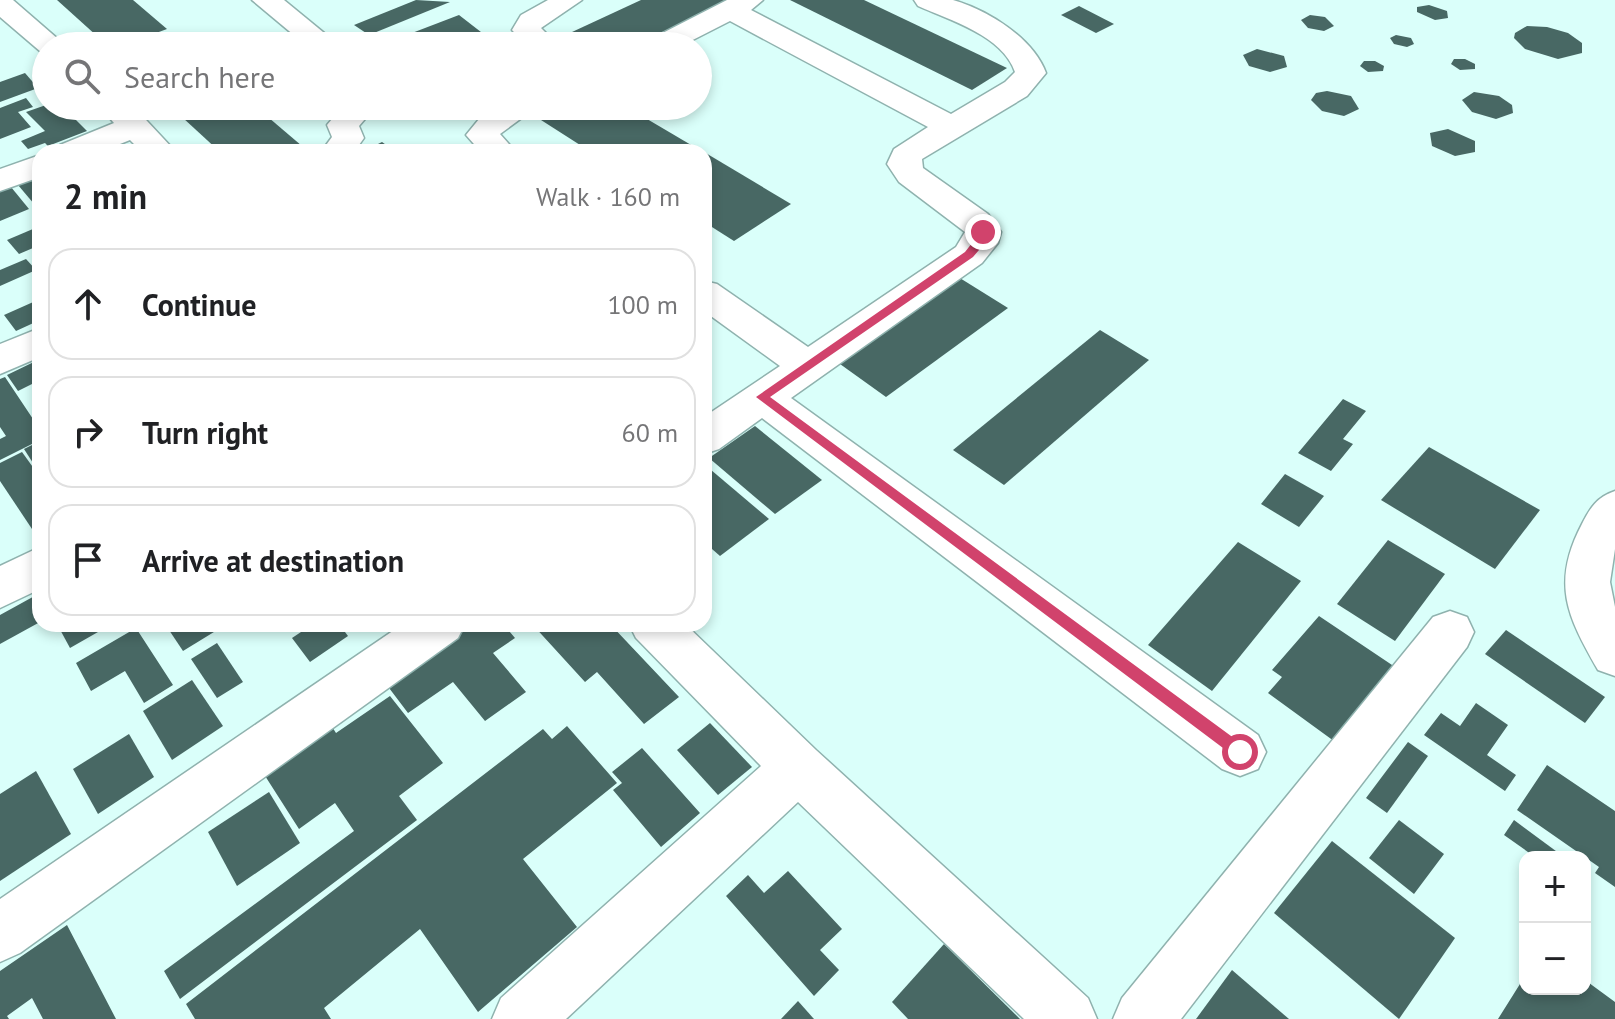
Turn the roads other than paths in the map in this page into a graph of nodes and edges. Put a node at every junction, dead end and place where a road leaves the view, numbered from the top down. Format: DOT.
graph roads {
  1 [pos="266,0"];
  2 [pos="568,0"];
  3 [pos="928,0"];
  4 [pos="0,3"];
  5 [pos="740,5"];
  6 [pos="36,32"];
  7 [pos="307,32"];
  8 [pos="528,32"];
  9 [pos="687,32"];
  10 [pos="32,40"];
  11 [pos="0,44"];
  12 [pos="119,120"];
  13 [pos="129,120"];
  14 [pos="347,120"];
  15 [pos="495,120"];
  16 [pos="952,127"];
  17 [pos="84,144"];
  18 [pos="152,144"];
  19 [pos="343,144"];
  20 [pos="492,144"];
  21 [pos="32,168"];
  22 [pos="0,181"];
  23 [pos="712,299"];
  24 [pos="32,345"];
  25 [pos="0,360"];
  26 [pos="807,365"];
  27 [pos="762,397"];
  28 [pos="712,432"];
  29 [pos="1615,508"];
  30 [pos="32,571"];
  31 [pos="0,589"];
  32 [pos="430,632"];
  33 [pos="661,632"];
  34 [pos="1450,632"];
  35 [pos="1604,636"];
  36 [pos="1240,752"];
  37 [pos="798,767"];
  38 [pos="0,933"];
  39 [pos="522,1019"];
  40 [pos="1067,1019"];
  41 [pos="1143,1019"];
  1 -- 7 [label="street"];
  2 -- 8 [label="street"];
  3 -- 16 [label="street"];
  4 -- 6 [label="street"];
  5 -- 9 [label="street"];
  5 -- 16 [label="street"];
  10 -- 11 [label="street"];
  12 -- 17 [label="street"];
  13 -- 18 [label="street"];
  14 -- 19 [label="street"];
  15 -- 20 [label="street"];
  16 -- 26 [label="street"];
  21 -- 22 [label="street"];
  23 -- 26 [label="street"];
  24 -- 25 [label="street"];
  26 -- 27 [label="street"];
  27 -- 28 [label="street"];
  27 -- 36 [label="street"];
  29 -- 35 [label="street"];
  30 -- 31 [label="street"];
  32 -- 38 [label="street"];
  33 -- 37 [label="street"];
  34 -- 41 [label="street"];
  37 -- 39 [label="street"];
  37 -- 40 [label="street"];
}
